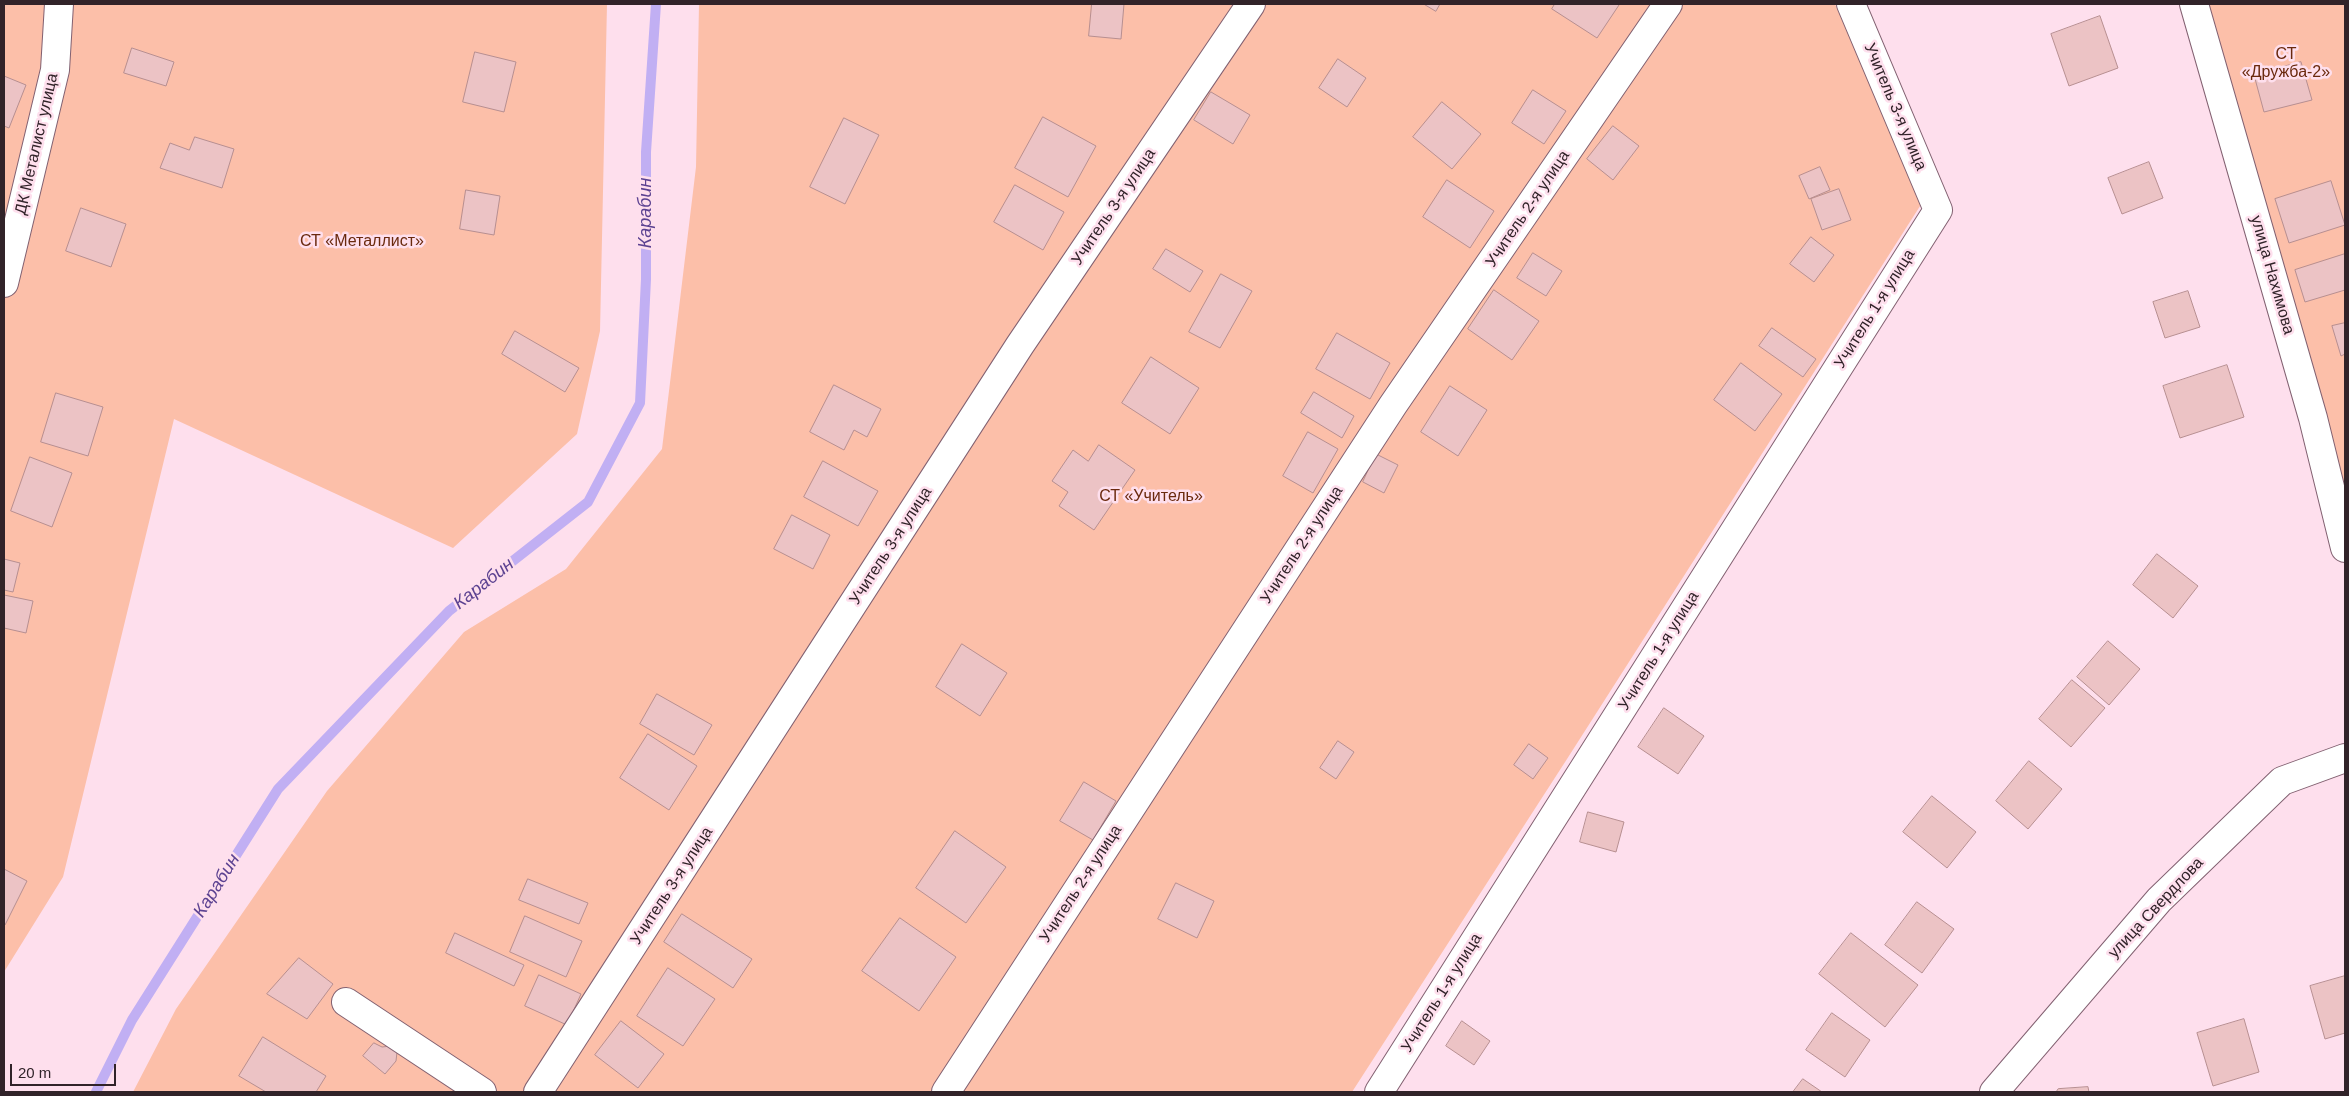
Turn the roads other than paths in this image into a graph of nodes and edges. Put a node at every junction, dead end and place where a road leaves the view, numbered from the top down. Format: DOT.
graph roads {
  1 [pos="59,4"];
  2 [pos="1252,4"];
  3 [pos="1668,4"];
  4 [pos="1851,4"];
  5 [pos="2194,4"];
  6 [pos="1938,210"];
  7 [pos="4,283"];
  8 [pos="2345,548"];
  9 [pos="2345,758"];
  10 [pos="346,1002"];
  11 [pos="482,1092"];
  12 [pos="538,1092"];
  13 [pos="946,1092"];
  14 [pos="1379,1092"];
  15 [pos="1994,1092"];
  1 -- 7 [label="street, ДК Металист улица"];
  2 -- 12 [label="street, Учитель 3-я улица"];
  3 -- 13 [label="street, Учитель 2-я улица"];
  4 -- 6 [label="street, Учитель 3-я улица"];
  5 -- 8 [label="street, улица Нахимова"];
  6 -- 14 [label="street, Учитель 1-я улица"];
  9 -- 15 [label="street, улица Свердлова"];
  10 -- 11 [label="street"];
}
